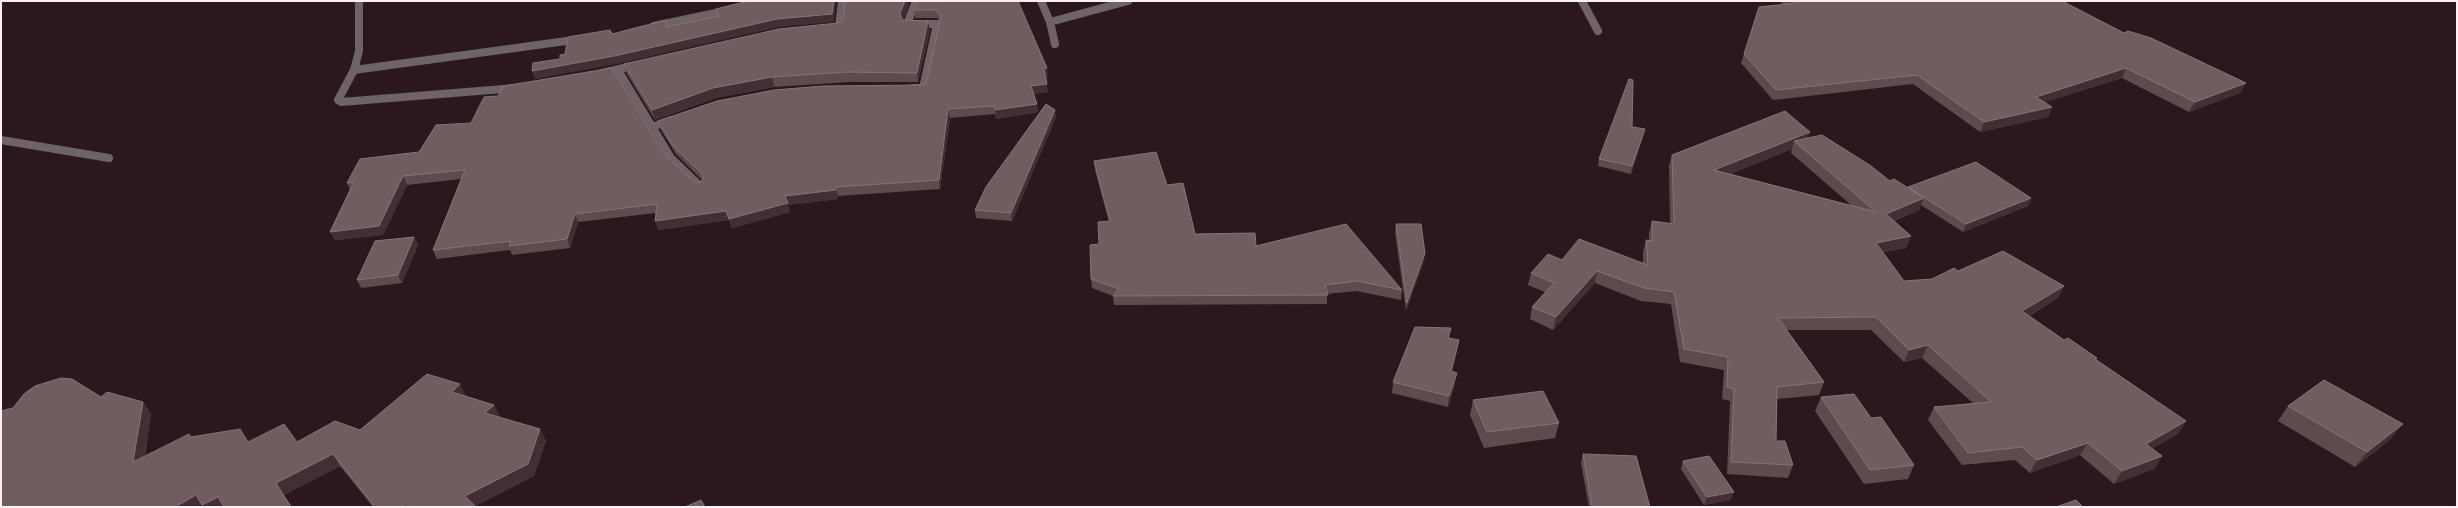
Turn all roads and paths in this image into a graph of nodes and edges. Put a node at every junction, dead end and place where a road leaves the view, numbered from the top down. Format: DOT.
graph roads {
  1 [pos="359,1"];
  2 [pos="842,1"];
  3 [pos="916,1"];
  4 [pos="1041,1"];
  5 [pos="1128,1"];
  6 [pos="1582,1"];
  7 [pos="742,7"];
  8 [pos="1050,22"];
  9 [pos="642,28"];
  10 [pos="818,28"];
  11 [pos="1598,31"];
  12 [pos="589,38"];
  13 [pos="1055,44"];
  14 [pos="645,64"];
  15 [pos="354,70"];
  16 [pos="618,70"];
  17 [pos="595,74"];
  18 [pos="524,87"];
  19 [pos="907,87"];
  20 [pos="682,117"];
  21 [pos="652,127"];
  22 [pos="1,140"];
  23 [pos="109,158"];
  24 [pos="700,186"];
  1 -- 15 [label="street"];
  2 -- 10 [label="street"];
  3 -- 19 [label="street"];
  4 -- 8 [label="street"];
  5 -- 8 [label="street"];
  6 -- 11 [label="street"];
  7 -- 9 [label="street"];
  8 -- 13 [label="street"];
  12 -- 15 [label="street"];
  14 -- 16 [label="street"];
  15 -- 18 [label="street"];
  16 -- 17 [label="street"];
  16 -- 21 [label="street"];
  20 -- 21 [label="street"];
  21 -- 24 [label="street"];
  22 -- 23 [label="street"];
}
